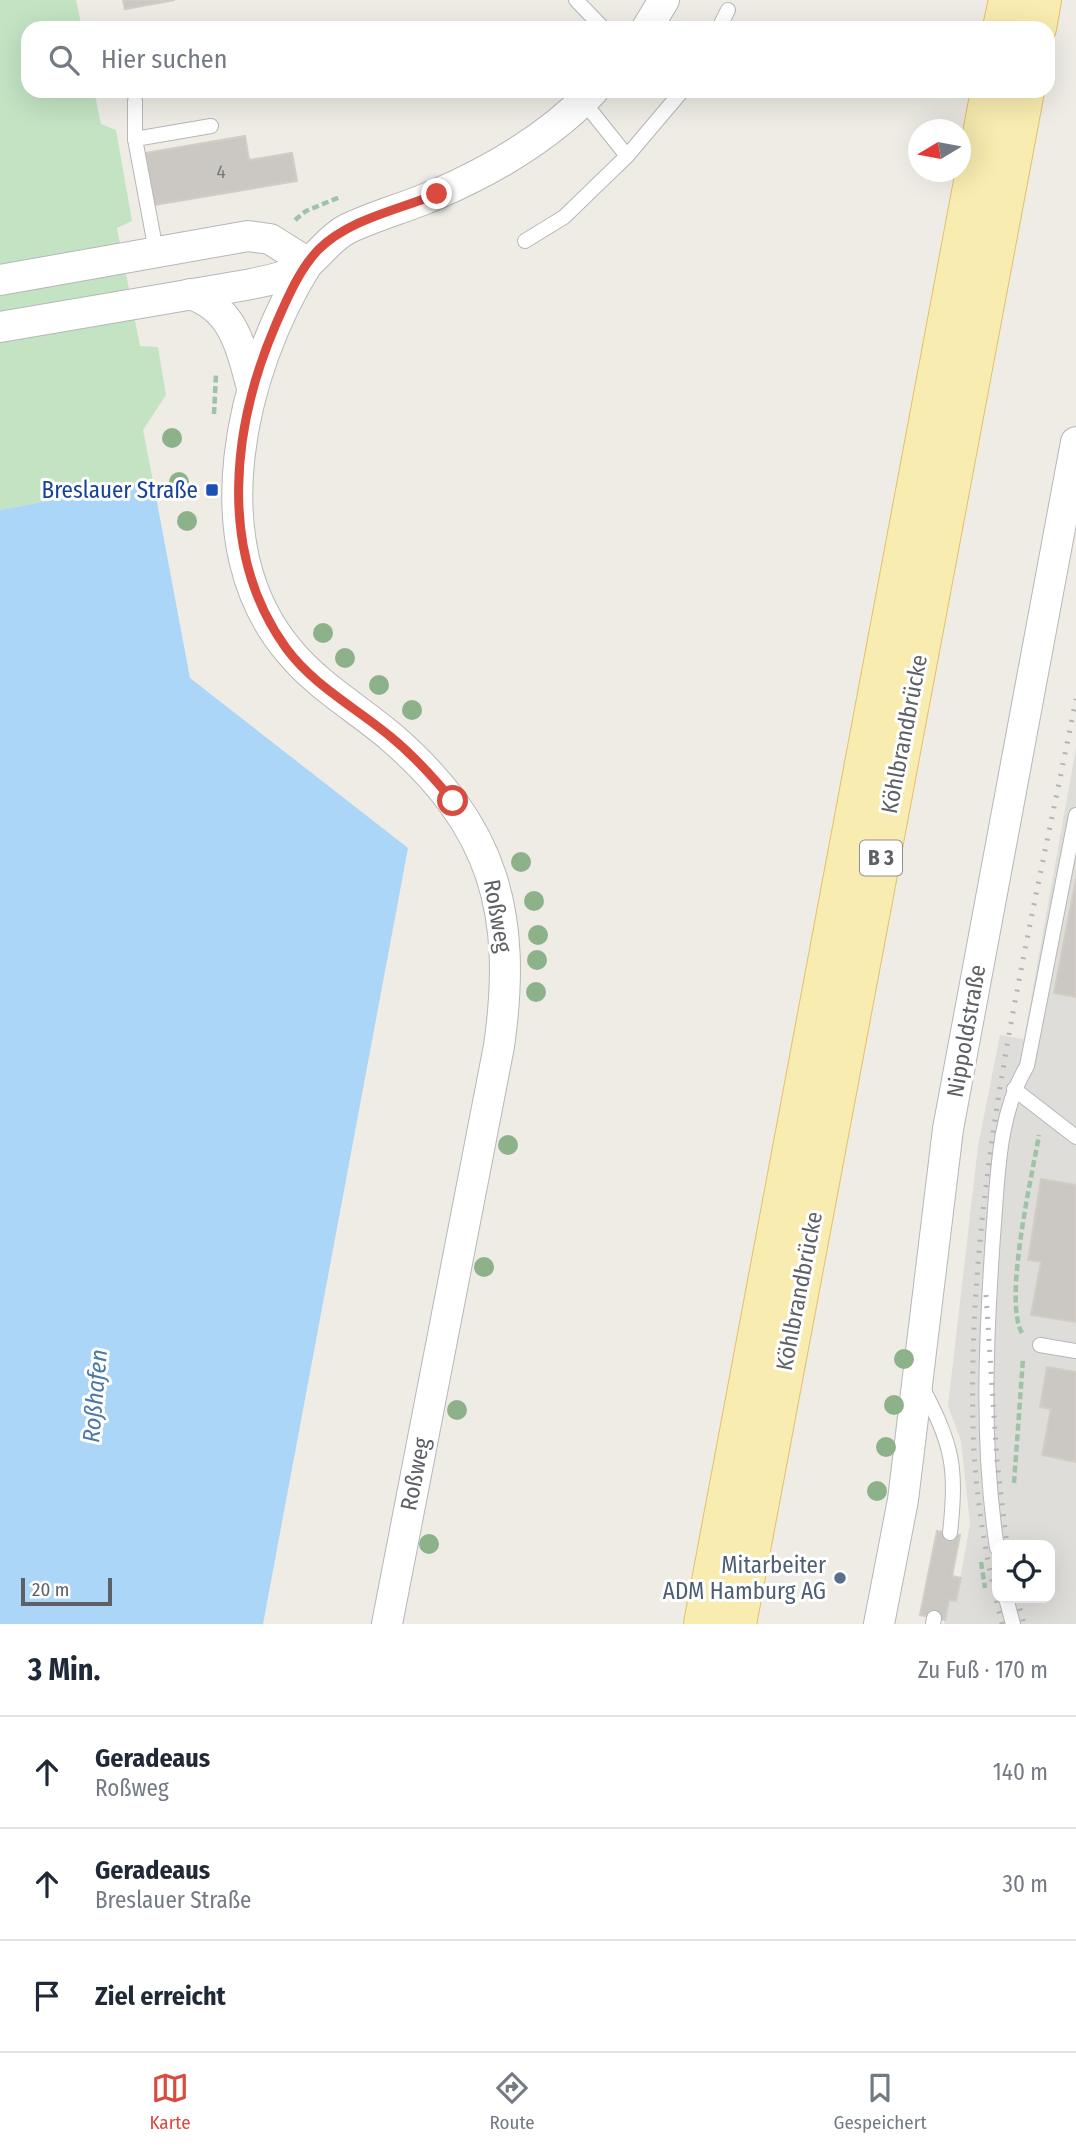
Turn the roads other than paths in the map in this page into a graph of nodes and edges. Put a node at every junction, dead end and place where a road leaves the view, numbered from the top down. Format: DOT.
graph roads {
  1 [pos="576,0"];
  2 [pos="664,0"];
  3 [pos="1007,0"];
  4 [pos="1042,0"];
  5 [pos="728,10"];
  6 [pos="596,21"];
  7 [pos="652,21"];
  8 [pos="722,21"];
  9 [pos="1003,21"];
  10 [pos="1038,21"];
  11 [pos="586,98"];
  12 [pos="589,98"];
  13 [pos="676,98"];
  14 [pos="989,98"];
  15 [pos="1024,98"];
  16 [pos="135,101"];
  17 [pos="211,125"];
  18 [pos="135,139"];
  19 [pos="627,156"];
  20 [pos="525,241"];
  21 [pos="142,254"];
  22 [pos="308,263"];
  23 [pos="0,279"];
  24 [pos="190,294"];
  25 [pos="0,327"];
  26 [pos="252,388"];
  27 [pos="1076,442"];
  28 [pos="1065,553"];
  29 [pos="1076,815"];
  30 [pos="1014,1089"];
  31 [pos="1076,1137"];
  32 [pos="1040,1345"];
  33 [pos="1076,1350"];
  34 [pos="916,1376"];
  35 [pos="950,1533"];
  36 [pos="996,1540"];
  37 [pos="1007,1603"];
  38 [pos="387,1624"];
  39 [pos="703,1624"];
  40 [pos="737,1624"];
  41 [pos="879,1624"];
  42 [pos="1013,1624"];
  1 -- 6 [label="lane"];
  2 -- 7 [label="street"];
  3 -- 9 [label="main road"];
  4 -- 10 [label="main road"];
  5 -- 8 [label="lane"];
  11 -- 22 [label="street"];
  12 -- 19 [label="lane"];
  13 -- 19 [label="lane"];
  14 -- 39 [label="main road, Köhlbrandbrücke / B 3"];
  15 -- 40 [label="main road, Köhlbrandbrücke / B 3"];
  16 -- 18 [label="lane"];
  17 -- 18 [label="lane"];
  18 -- 21 [label="lane"];
  19 -- 20 [label="lane"];
  21 -- 22 [label="street"];
  21 -- 23 [label="street"];
  22 -- 24 [label="street"];
  22 -- 26 [label="street, Roßweg"];
  24 -- 25 [label="street"];
  24 -- 26 [label="street"];
  26 -- 38 [label="street, Roßweg"];
  27 -- 28 [label="street, Nippoldstraße"];
  28 -- 34 [label="street, Nippoldstraße"];
  29 -- 30 [label="lane"];
  30 -- 31 [label="lane"];
  30 -- 36 [label="lane"];
  32 -- 33 [label="lane"];
  34 -- 35 [label="lane"];
  34 -- 41 [label="street, Nippoldstraße"];
  37 -- 42 [label="lane"];
}
